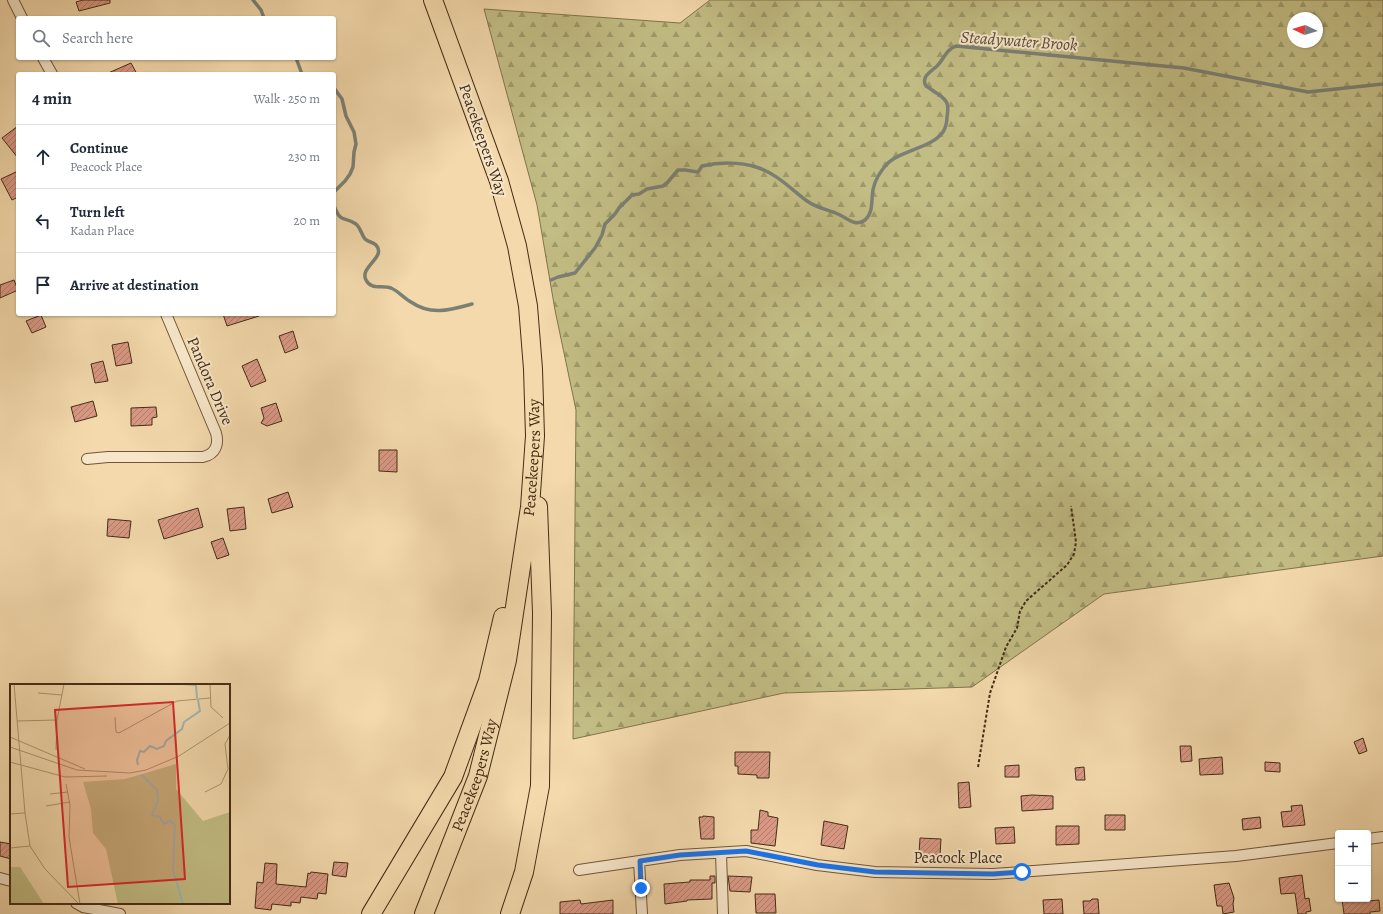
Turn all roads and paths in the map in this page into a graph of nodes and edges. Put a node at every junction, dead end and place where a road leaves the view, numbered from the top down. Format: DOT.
graph roads {
  1 [pos="12,0"];
  2 [pos="433,0"];
  3 [pos="21,16"];
  4 [pos="45,60"];
  5 [pos="51,72"];
  6 [pos="167,316"];
  7 [pos="535,436"];
  8 [pos="87,459"];
  9 [pos="1072,506"];
  10 [pos="530,507"];
  11 [pos="978,767"];
  12 [pos="1383,838"];
  13 [pos="1371,839"];
  14 [pos="1335,843"];
  15 [pos="721,853"];
  16 [pos="640,861"];
  17 [pos="579,870"];
  18 [pos="0,878"];
  19 [pos="10,881"];
  20 [pos="80,908"];
  21 [pos="120,914"];
  22 [pos="372,914"];
  23 [pos="424,914"];
  24 [pos="510,914"];
  25 [pos="642,914"];
  26 [pos="723,914"];
  1 -- 3 [label="street"];
  2 -- 7 [label="highway, Peacekeepers Way"];
  4 -- 5 [label="street"];
  6 -- 8 [label="street, Pandora Drive"];
  7 -- 10 [label="highway, Peacekeepers Way"];
  7 -- 24 [label="highway"];
  9 -- 11 [label="path"];
  10 -- 22 [label="highway"];
  10 -- 23 [label="highway, Peacekeepers Way"];
  12 -- 13 [label="street"];
  14 -- 15 [label="street, Peacock Place"];
  15 -- 16 [label="street, Peacock Place"];
  15 -- 26 [label="street"];
  16 -- 17 [label="street, Peacock Place"];
  16 -- 25 [label="street"];
  18 -- 19 [label="street"];
  20 -- 21 [label="street"];
}
